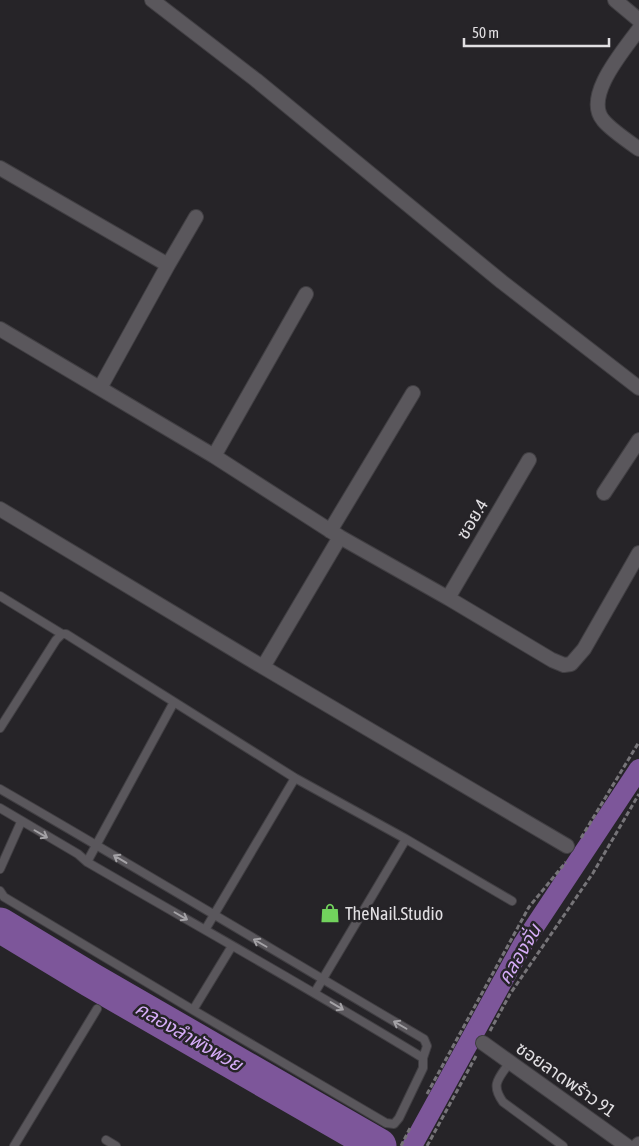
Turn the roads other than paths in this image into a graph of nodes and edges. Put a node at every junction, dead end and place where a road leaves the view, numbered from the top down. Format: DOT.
graph roads {
  1 [pos="152,0"];
  2 [pos="615,0"];
  3 [pos="639,20"];
  4 [pos="639,29"];
  5 [pos="639,149"];
  6 [pos="0,168"];
  7 [pos="196,217"];
  8 [pos="168,265"];
  9 [pos="306,294"];
  10 [pos="0,329"];
  11 [pos="100,388"];
  12 [pos="639,388"];
  13 [pos="413,393"];
  14 [pos="639,440"];
  15 [pos="214,456"];
  16 [pos="529,460"];
  17 [pos="604,493"];
  18 [pos="0,509"];
  19 [pos="335,534"];
  20 [pos="639,554"];
  21 [pos="0,596"];
  22 [pos="448,598"];
  23 [pos="62,634"];
  24 [pos="263,667"];
  25 [pos="174,702"];
  26 [pos="0,728"];
  27 [pos="295,778"];
  28 [pos="0,789"];
  29 [pos="0,808"];
  30 [pos="21,822"];
  31 [pos="406,839"];
  32 [pos="97,844"];
  33 [pos="572,848"];
  34 [pos="87,862"];
  35 [pos="0,869"];
  36 [pos="0,891"];
  37 [pos="512,901"];
  38 [pos="213,915"];
  39 [pos="205,930"];
  40 [pos="232,946"];
  41 [pos="323,980"];
  42 [pos="315,992"];
  43 [pos="97,1009"];
  44 [pos="193,1010"];
  45 [pos="483,1044"];
  46 [pos="423,1058"];
  47 [pos="510,1062"];
  48 [pos="106,1140"];
  49 [pos="14,1146"];
  50 [pos="116,1146"];
  51 [pos="563,1146"];
  52 [pos="627,1146"];
  1 -- 12 [label="street"];
  2 -- 3 [label="street"];
  4 -- 5 [label="street"];
  6 -- 8 [label="street"];
  7 -- 8 [label="street"];
  8 -- 11 [label="street"];
  9 -- 15 [label="street"];
  10 -- 11 [label="street"];
  11 -- 15 [label="street"];
  13 -- 19 [label="street"];
  14 -- 17 [label="street"];
  15 -- 19 [label="street"];
  16 -- 22 [label="street, ซอย.4"];
  18 -- 24 [label="street"];
  19 -- 22 [label="street"];
  19 -- 24 [label="street"];
  20 -- 22 [label="street"];
  21 -- 23 [label="lane"];
  23 -- 25 [label="lane"];
  23 -- 26 [label="lane"];
  24 -- 33 [label="street"];
  25 -- 27 [label="lane"];
  25 -- 32 [label="lane"];
  27 -- 31 [label="lane"];
  27 -- 38 [label="lane"];
  28 -- 32 [label="lane"];
  29 -- 30 [label="lane"];
  30 -- 34 [label="lane, one-way"];
  30 -- 35 [label="lane"];
  31 -- 37 [label="lane"];
  31 -- 41 [label="lane"];
  32 -- 34 [label="lane"];
  38 -- 32 [label="lane, one-way"];
  34 -- 39 [label="lane, one-way"];
  36 -- 44 [label="lane"];
  38 -- 39 [label="lane"];
  41 -- 38 [label="lane, one-way"];
  39 -- 40 [label="lane"];
  40 -- 42 [label="lane"];
  40 -- 44 [label="lane"];
  41 -- 42 [label="lane"];
  46 -- 41 [label="lane, one-way"];
  42 -- 46 [label="lane, one-way"];
  43 -- 49 [label="lane"];
  44 -- 46 [label="lane"];
  45 -- 47 [label="street, ซอยลาดพร้าว 91"];
  47 -- 51 [label="lane"];
  47 -- 52 [label="street, ซอยลาดพร้าว 91"];
  48 -- 50 [label="lane"];
}
